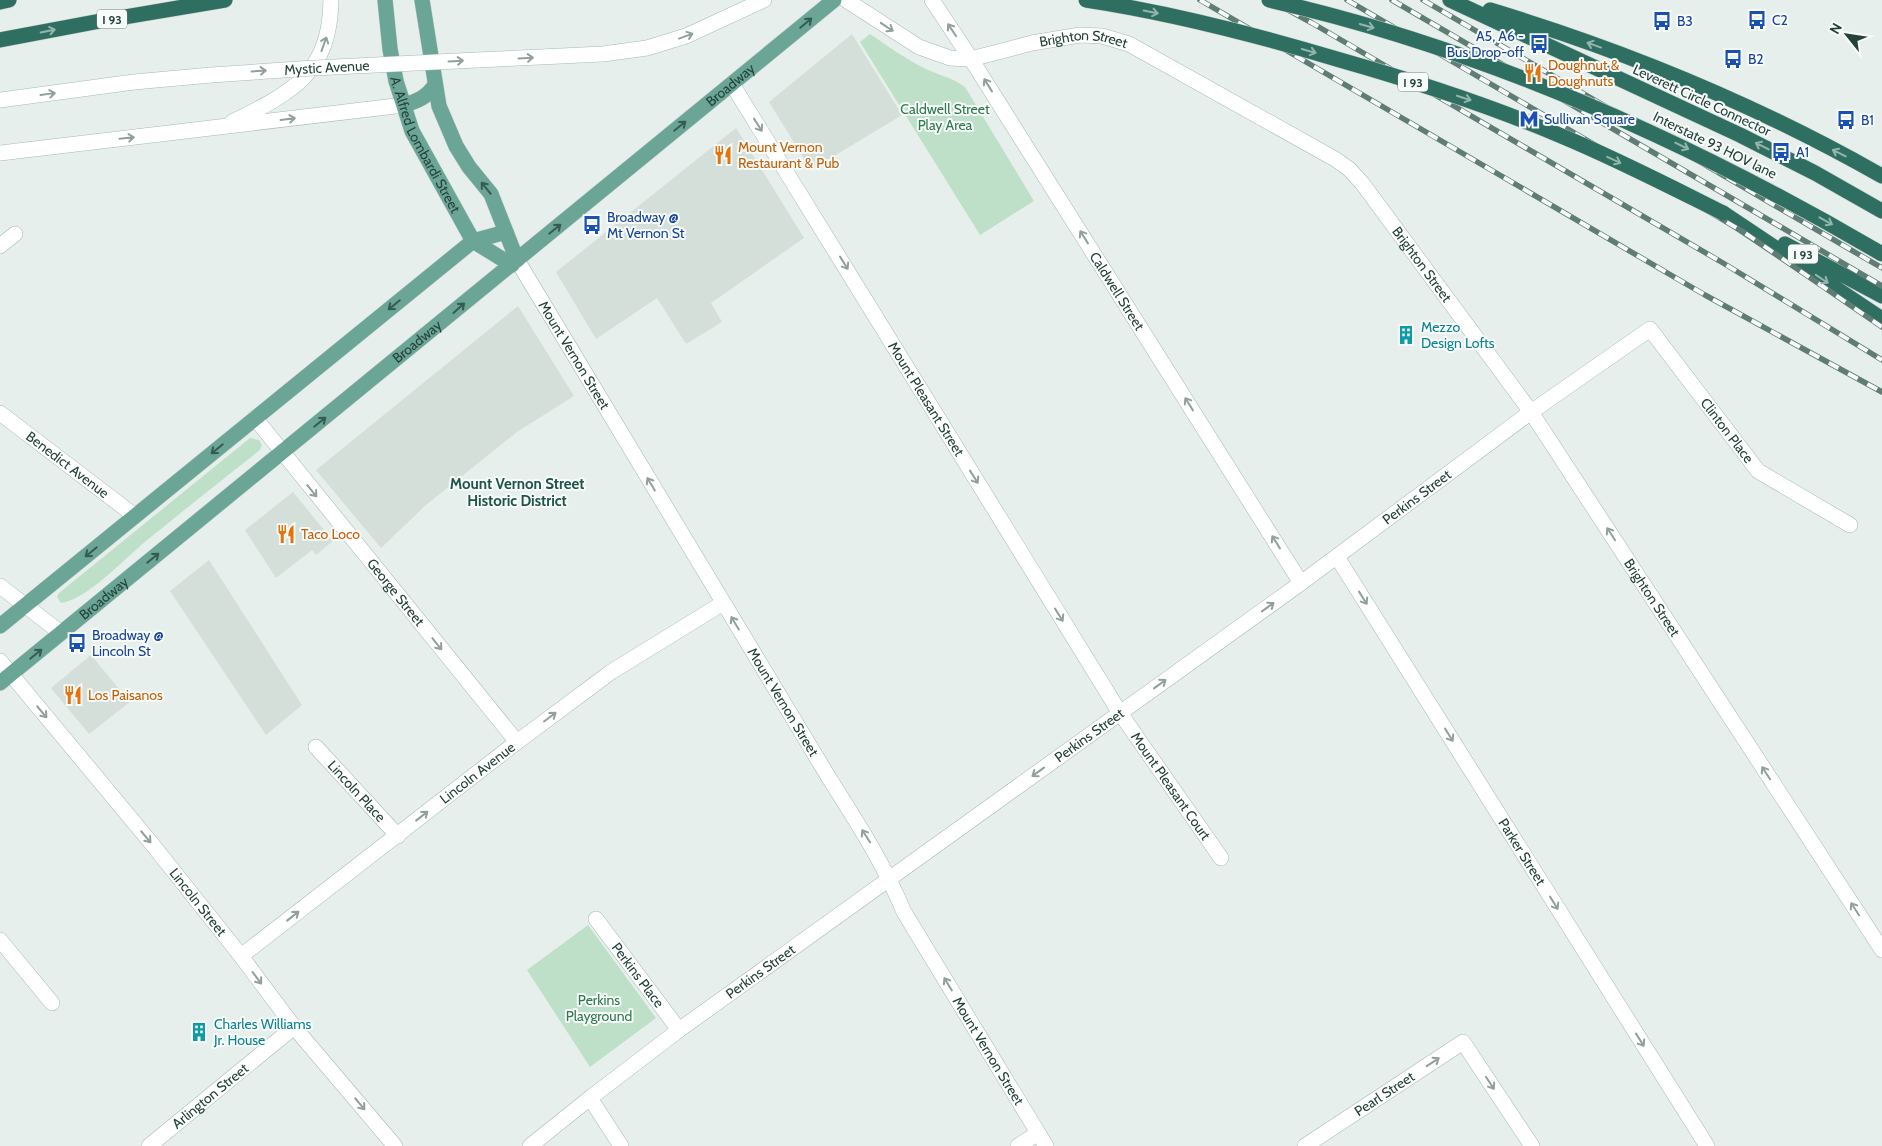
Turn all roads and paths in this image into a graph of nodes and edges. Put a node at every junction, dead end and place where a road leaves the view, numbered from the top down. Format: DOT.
graph roads {
  1 [pos="9,0"];
  2 [pos="225,0"];
  3 [pos="331,0"];
  4 [pos="385,0"];
  5 [pos="422,0"];
  6 [pos="764,0"];
  7 [pos="834,0"];
  8 [pos="846,0"];
  9 [pos="932,0"];
  10 [pos="1086,0"];
  11 [pos="1269,0"];
  12 [pos="1450,0"];
  13 [pos="1457,0"];
  14 [pos="0,2"];
  15 [pos="0,40"];
  16 [pos="971,59"];
  17 [pos="732,84"];
  18 [pos="435,85"];
  19 [pos="0,100"];
  20 [pos="404,105"];
  21 [pos="222,128"];
  22 [pos="0,153"];
  23 [pos="1882,176"];
  24 [pos="1882,211"];
  25 [pos="1723,213"];
  26 [pos="506,232"];
  27 [pos="15,234"];
  28 [pos="473,240"];
  29 [pos="0,246"];
  30 [pos="1882,254"];
  31 [pos="514,262"];
  32 [pos="1882,296"];
  33 [pos="1882,319"];
  34 [pos="1650,329"];
  35 [pos="0,412"];
  36 [pos="1531,412"];
  37 [pos="255,418"];
  38 [pos="282,453"];
  39 [pos="135,516"];
  40 [pos="1850,525"];
  41 [pos="1337,557"];
  42 [pos="1301,583"];
  43 [pos="0,586"];
  44 [pos="723,603"];
  45 [pos="25,605"];
  46 [pos="0,626"];
  47 [pos="61,633"];
  48 [pos="0,661"];
  49 [pos="5,679"];
  50 [pos="1120,713"];
  51 [pos="517,742"];
  52 [pos="316,747"];
  53 [pos="398,836"];
  54 [pos="1221,858"];
  55 [pos="890,878"];
  56 [pos="596,919"];
  57 [pos="0,940"];
  58 [pos="1882,950"];
  59 [pos="241,956"];
  60 [pos="52,1003"];
  61 [pos="294,1027"];
  62 [pos="679,1030"];
  63 [pos="590,1098"];
  64 [pos="1042,1140"];
  65 [pos="149,1146"];
  66 [pos="395,1146"];
  67 [pos="530,1146"];
  68 [pos="621,1146"];
  69 [pos="1018,1146"];
  70 [pos="1304,1146"];
  71 [pos="1532,1146"];
  72 [pos="1707,1146"];
  1 -- 14 [label="highway"];
  15 -- 2 [label="highway, I 93, one-way"];
  21 -- 3 [label="street, one-way"];
  4 -- 20 [label="main road, A. Alfred Lombardi Street"];
  5 -- 18 [label="main road, A. Alfred Lombardi Street"];
  19 -- 6 [label="street, Mystic Avenue, one-way, bridge"];
  17 -- 7 [label="main road, Broadway, one-way"];
  8 -- 16 [label="street, Brighton Street, one-way"];
  16 -- 9 [label="street, Caldwell Street, one-way"];
  10 -- 25 [label="highway, I 93, one-way, bridge"];
  11 -- 30 [label="highway, Interstate 93 HOV lane, one-way, bridge"];
  24 -- 12 [label="highway, Leverett Circle Connector, one-way"];
  23 -- 13 [label="highway, one-way"];
  16 -- 36 [label="street, Brighton Street"];
  42 -- 16 [label="street, Caldwell Street, one-way"];
  31 -- 17 [label="main road, Broadway, one-way"];
  17 -- 50 [label="street, Mount Pleasant Street, one-way"];
  18 -- 20 [label="main road"];
  26 -- 18 [label="main road, A. Alfred Lombardi Street, one-way"];
  21 -- 20 [label="street, one-way"];
  20 -- 28 [label="main road, A. Alfred Lombardi Street"];
  22 -- 21 [label="street, one-way"];
  25 -- 32 [label="highway, I 93"];
  25 -- 33 [label="highway, one-way"];
  26 -- 28 [label="main road"];
  26 -- 31 [label="main road, A. Alfred Lombardi Street"];
  27 -- 29 [label="street"];
  28 -- 31 [label="main road, A. Alfred Lombardi Street"];
  28 -- 37 [label="main road, one-way"];
  38 -- 31 [label="main road, Broadway, one-way"];
  44 -- 31 [label="street, Mount Vernon Street, one-way"];
  34 -- 36 [label="street, Perkins Street"];
  34 -- 40 [label="street, Clinton Place"];
  35 -- 39 [label="street, Benedict Avenue"];
  36 -- 41 [label="street, Perkins Street"];
  58 -- 36 [label="street, Brighton Street, one-way"];
  37 -- 38 [label="street, George Street"];
  37 -- 39 [label="main road, one-way"];
  47 -- 38 [label="main road, Broadway, one-way"];
  38 -- 51 [label="street, George Street, one-way"];
  39 -- 45 [label="main road, one-way"];
  41 -- 42 [label="street, Perkins Street"];
  41 -- 72 [label="street, Parker Street, one-way"];
  50 -- 42 [label="street, Perkins Street, one-way"];
  43 -- 45 [label="street"];
  51 -- 44 [label="street, Lincoln Avenue, one-way"];
  55 -- 44 [label="street, Mount Vernon Street, one-way"];
  45 -- 46 [label="main road"];
  45 -- 47 [label="street"];
  49 -- 47 [label="main road, Broadway, one-way"];
  48 -- 49 [label="street, Lincoln Street"];
  49 -- 59 [label="street, Lincoln Street, one-way"];
  50 -- 54 [label="street, Mount Pleasant Court"];
  50 -- 55 [label="street, Perkins Street, one-way"];
  53 -- 51 [label="street, Lincoln Avenue, one-way"];
  52 -- 53 [label="street, Lincoln Place"];
  59 -- 53 [label="street, Lincoln Avenue, one-way"];
  55 -- 62 [label="street, Perkins Street"];
  64 -- 55 [label="street, Mount Vernon Street, one-way"];
  56 -- 62 [label="street, Perkins Place"];
  57 -- 60 [label="street"];
  59 -- 61 [label="street, Lincoln Street, one-way"];
  61 -- 65 [label="street, Arlington Street"];
  61 -- 66 [label="street, Lincoln Street, one-way"];
  62 -- 63 [label="street, Perkins Street"];
  63 -- 67 [label="street, Perkins Street"];
  63 -- 68 [label="street"];
  64 -- 69 [label="street"];
  70 -- 71 [label="street, Pearl Street, one-way"];
}
